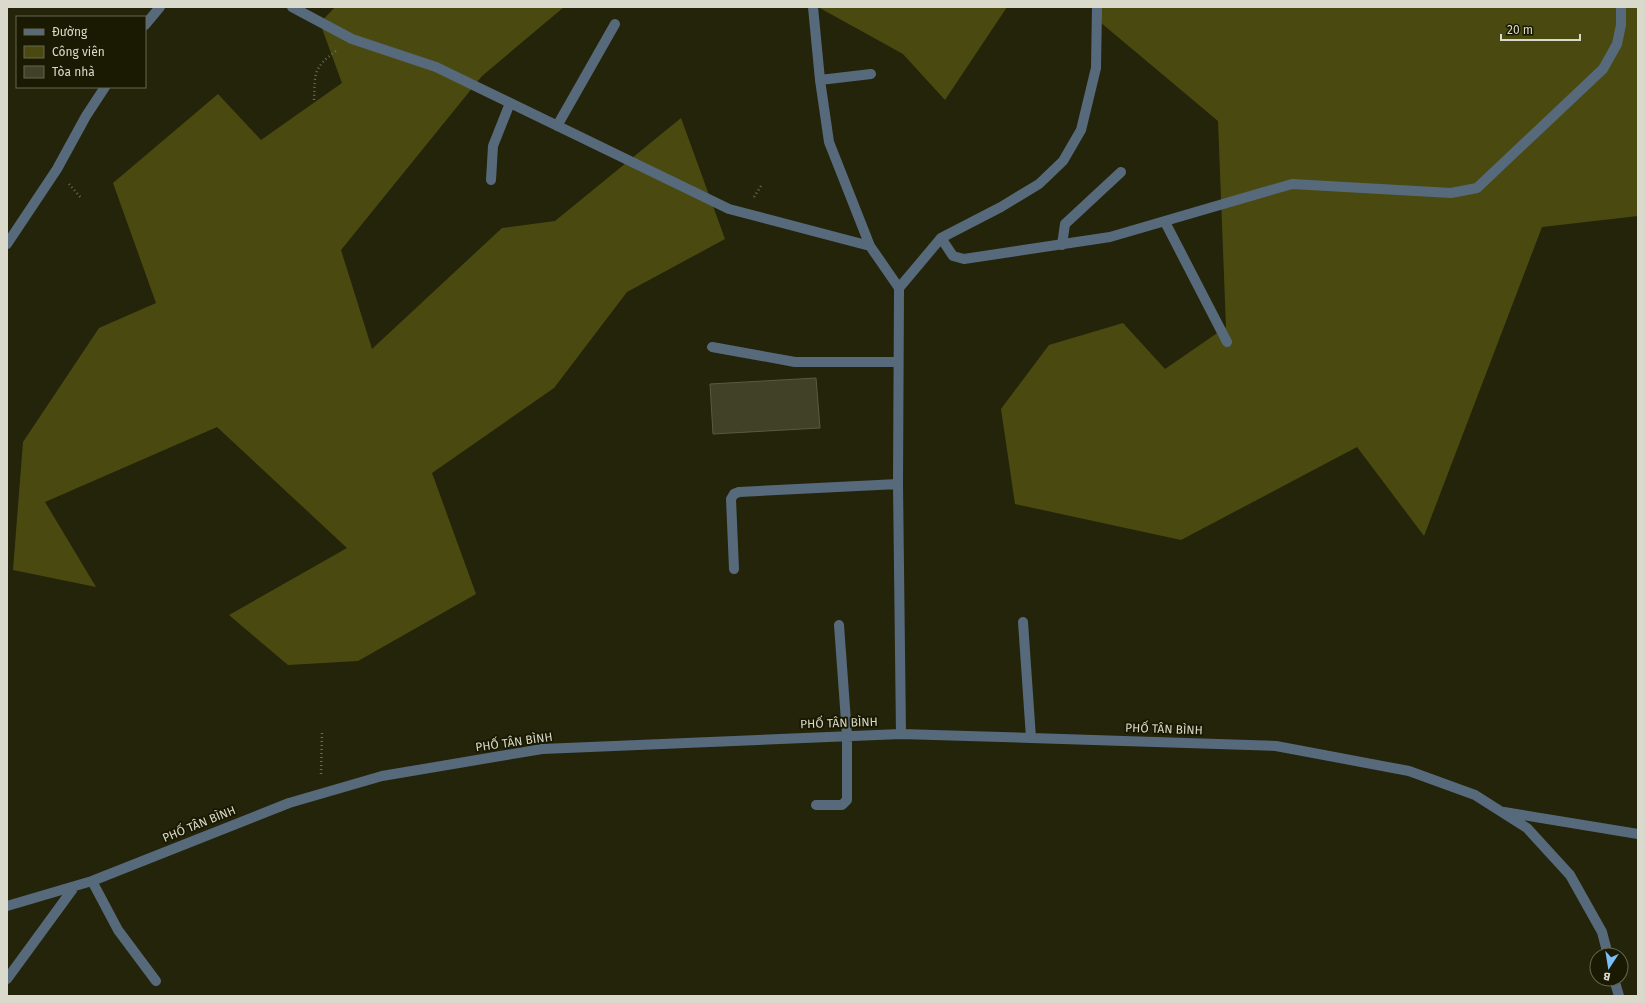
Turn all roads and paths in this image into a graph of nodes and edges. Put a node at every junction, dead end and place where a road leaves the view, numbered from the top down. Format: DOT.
graph roads {
  1 [pos="160,7"];
  2 [pos="292,7"];
  3 [pos="813,7"];
  4 [pos="1097,7"];
  5 [pos="1621,7"];
  6 [pos="146,24"];
  7 [pos="615,24"];
  8 [pos="352,38"];
  9 [pos="871,74"];
  10 [pos="820,80"];
  11 [pos="104,88"];
  12 [pos="314,100"];
  13 [pos="510,103"];
  14 [pos="556,126"];
  15 [pos="1121,172"];
  16 [pos="490,180"];
  17 [pos="1165,222"];
  18 [pos="941,238"];
  19 [pos="7,244"];
  20 [pos="1062,245"];
  21 [pos="870,246"];
  22 [pos="899,288"];
  23 [pos="1227,342"];
  24 [pos="712,347"];
  25 [pos="898,362"];
  26 [pos="898,484"];
  27 [pos="734,569"];
  28 [pos="1022,622"];
  29 [pos="839,625"];
  30 [pos="322,732"];
  31 [pos="901,734"];
  32 [pos="847,735"];
  33 [pos="1031,738"];
  34 [pos="321,794"];
  35 [pos="816,805"];
  36 [pos="1500,811"];
  37 [pos="1638,834"];
  38 [pos="92,881"];
  39 [pos="75,886"];
  40 [pos="7,906"];
  41 [pos="1606,947"];
  42 [pos="8,975"];
  43 [pos="156,980"];
  1 -- 6 [label="street"];
  2 -- 8 [label="street"];
  3 -- 10 [label="street"];
  4 -- 18 [label="street"];
  5 -- 17 [label="street"];
  7 -- 14 [label="street"];
  8 -- 12 [label="path"];
  8 -- 13 [label="street"];
  9 -- 10 [label="street"];
  10 -- 21 [label="street"];
  11 -- 19 [label="street"];
  13 -- 14 [label="street"];
  13 -- 16 [label="street"];
  14 -- 21 [label="street"];
  15 -- 20 [label="street"];
  17 -- 20 [label="street"];
  17 -- 23 [label="street"];
  18 -- 20 [label="street"];
  18 -- 22 [label="street"];
  21 -- 22 [label="street"];
  22 -- 25 [label="street"];
  24 -- 25 [label="street"];
  25 -- 26 [label="street"];
  26 -- 27 [label="street"];
  26 -- 31 [label="street"];
  28 -- 33 [label="street"];
  29 -- 32 [label="street"];
  30 -- 34 [label="path"];
  31 -- 32 [label="street, PHỐ TÂN BÌNH"];
  31 -- 33 [label="street, PHỐ TÂN BÌNH"];
  32 -- 34 [label="street, PHỐ TÂN BÌNH"];
  32 -- 35 [label="street"];
  33 -- 36 [label="street, PHỐ TÂN BÌNH"];
  34 -- 38 [label="street, PHỐ TÂN BÌNH"];
  36 -- 37 [label="street"];
  36 -- 41 [label="street, PHỐ TÂN BÌNH"];
  38 -- 39 [label="street, PHỐ TÂN BÌNH"];
  38 -- 43 [label="street"];
  39 -- 40 [label="street, PHỐ TÂN BÌNH"];
  39 -- 42 [label="street"];
}
